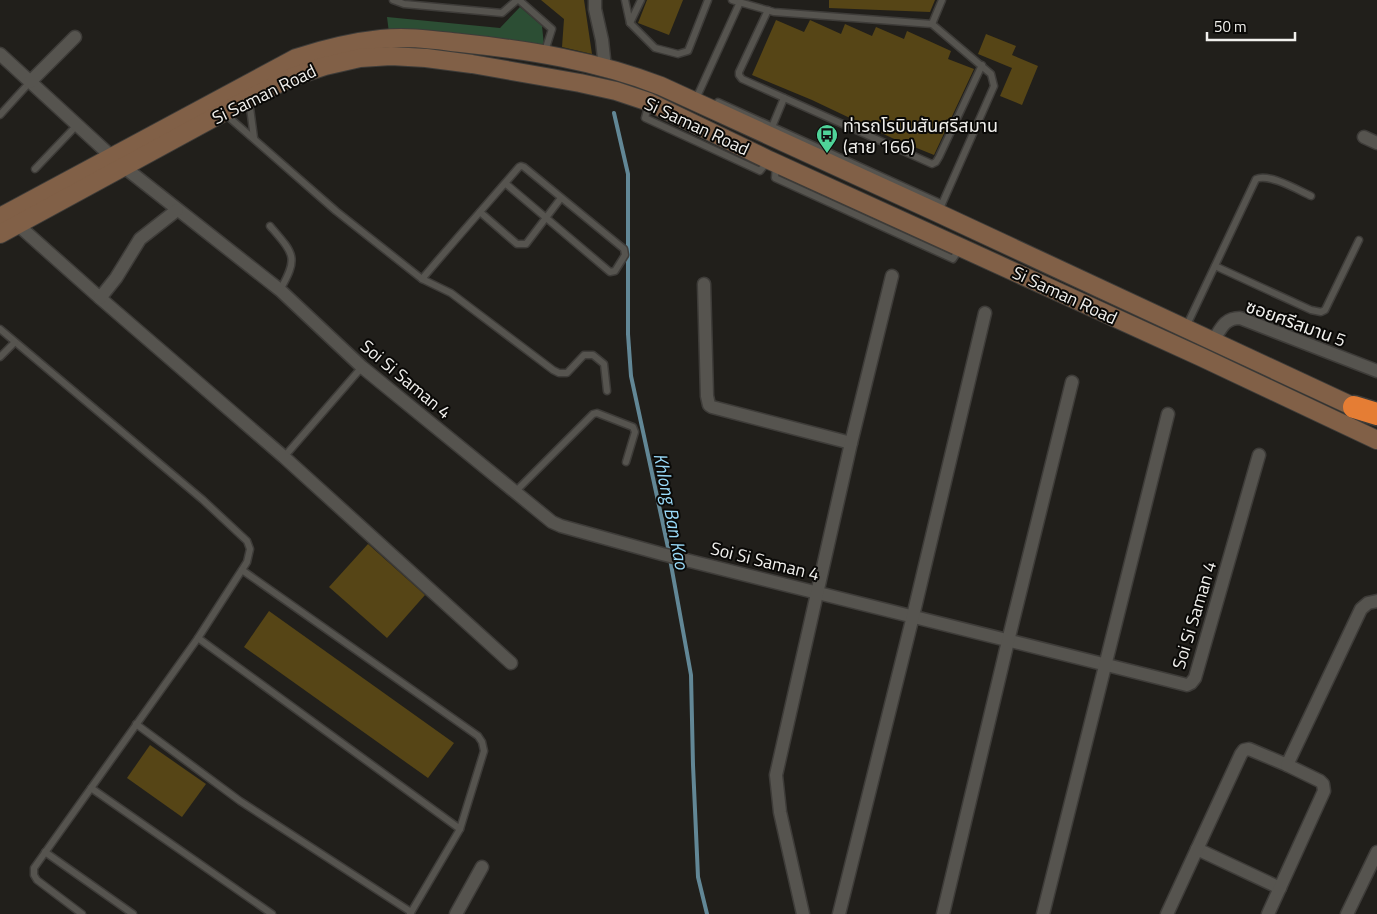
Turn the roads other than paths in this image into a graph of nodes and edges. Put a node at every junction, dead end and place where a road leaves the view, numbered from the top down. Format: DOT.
graph roads {
  1 [pos="393,0"];
  2 [pos="518,0"];
  3 [pos="595,0"];
  4 [pos="625,0"];
  5 [pos="641,0"];
  6 [pos="708,0"];
  7 [pos="732,0"];
  8 [pos="942,0"];
  9 [pos="740,2"];
  10 [pos="768,10"];
  11 [pos="630,23"];
  12 [pos="932,24"];
  13 [pos="75,37"];
  14 [pos="0,54"];
  15 [pos="543,55"];
  16 [pos="982,65"];
  17 [pos="605,68"];
  18 [pos="30,82"];
  19 [pos="700,98"];
  20 [pos="784,98"];
  21 [pos="248,99"];
  22 [pos="715,101"];
  23 [pos="224,113"];
  24 [pos="0,116"];
  25 [pos="77,124"];
  26 [pos="772,127"];
  27 [pos="1364,137"];
  28 [pos="254,138"];
  29 [pos="1377,143"];
  30 [pos="118,161"];
  31 [pos="35,169"];
  32 [pos="505,183"];
  33 [pos="1312,196"];
  34 [pos="561,198"];
  35 [pos="940,208"];
  36 [pos="177,210"];
  37 [pos="480,212"];
  38 [pos="7,216"];
  39 [pos="546,218"];
  40 [pos="270,226"];
  41 [pos="0,234"];
  42 [pos="1359,240"];
  43 [pos="1215,266"];
  44 [pos="892,276"];
  45 [pos="422,278"];
  46 [pos="704,284"];
  47 [pos="280,290"];
  48 [pos="100,298"];
  49 [pos="985,313"];
  50 [pos="1186,328"];
  51 [pos="0,329"];
  52 [pos="1213,341"];
  53 [pos="15,342"];
  54 [pos="0,357"];
  55 [pos="362,367"];
  56 [pos="1377,371"];
  57 [pos="1072,382"];
  58 [pos="607,391"];
  59 [pos="1354,407"];
  60 [pos="1168,414"];
  61 [pos="1377,414"];
  62 [pos="1377,418"];
  63 [pos="1377,440"];
  64 [pos="851,443"];
  65 [pos="1259,455"];
  66 [pos="284,457"];
  67 [pos="626,462"];
  68 [pos="516,492"];
  69 [pos="242,570"];
  70 [pos="817,593"];
  71 [pos="1377,601"];
  72 [pos="913,616"];
  73 [pos="198,638"];
  74 [pos="1008,641"];
  75 [pos="511,663"];
  76 [pos="1105,665"];
  77 [pos="136,724"];
  78 [pos="1287,765"];
  79 [pos="91,788"];
  80 [pos="460,829"];
  81 [pos="1197,849"];
  82 [pos="45,852"];
  83 [pos="1377,852"];
  84 [pos="482,866"];
  85 [pos="1280,888"];
  86 [pos="411,913"];
  87 [pos="82,914"];
  88 [pos="133,914"];
  89 [pos="272,914"];
  90 [pos="456,914"];
  91 [pos="803,914"];
  92 [pos="839,914"];
  93 [pos="942,914"];
  94 [pos="1042,914"];
  95 [pos="1167,914"];
  96 [pos="1268,914"];
  97 [pos="1347,914"];
  1 -- 2 [label="lane"];
  2 -- 15 [label="lane"];
  3 -- 17 [label="street"];
  4 -- 11 [label="lane"];
  5 -- 11 [label="lane"];
  6 -- 11 [label="lane"];
  7 -- 9 [label="lane"];
  8 -- 12 [label="lane"];
  9 -- 10 [label="lane"];
  9 -- 19 [label="lane"];
  10 -- 12 [label="lane"];
  10 -- 20 [label="lane"];
  12 -- 16 [label="lane"];
  13 -- 18 [label="street"];
  14 -- 18 [label="street, Soi Si Saman 4"];
  15 -- 17 [label="main road, Si Saman Road"];
  15 -- 30 [label="main road, Si Saman Road"];
  16 -- 20 [label="lane"];
  16 -- 35 [label="lane"];
  17 -- 19 [label="main road, Si Saman Road"];
  18 -- 24 [label="lane"];
  18 -- 25 [label="street, Soi Si Saman 4"];
  19 -- 35 [label="main road, Si Saman Road"];
  20 -- 26 [label="lane"];
  21 -- 23 [label="main road, Si Saman Road"];
  21 -- 28 [label="lane"];
  21 -- 63 [label="main road, Si Saman Road"];
  22 -- 26 [label="lane"];
  23 -- 28 [label="lane"];
  23 -- 30 [label="main road, Si Saman Road"];
  25 -- 30 [label="street, Soi Si Saman 4"];
  25 -- 31 [label="lane"];
  26 -- 35 [label="lane"];
  27 -- 29 [label="street"];
  28 -- 45 [label="lane"];
  30 -- 36 [label="street, Soi Si Saman 4"];
  30 -- 38 [label="main road, Si Saman Road"];
  32 -- 34 [label="lane"];
  32 -- 37 [label="lane"];
  32 -- 39 [label="lane"];
  33 -- 43 [label="lane"];
  34 -- 39 [label="lane"];
  34 -- 39 [label="lane"];
  35 -- 50 [label="main road, Si Saman Road"];
  36 -- 47 [label="street, Soi Si Saman 4"];
  36 -- 48 [label="street"];
  37 -- 39 [label="lane"];
  37 -- 45 [label="lane"];
  38 -- 41 [label="main road, Si Saman Road"];
  38 -- 48 [label="street"];
  40 -- 47 [label="lane"];
  42 -- 43 [label="lane"];
  43 -- 50 [label="lane"];
  44 -- 64 [label="street"];
  45 -- 58 [label="lane"];
  46 -- 64 [label="street"];
  47 -- 55 [label="street, Soi Si Saman 4"];
  48 -- 66 [label="street"];
  49 -- 72 [label="street"];
  50 -- 52 [label="main road, Si Saman Road"];
  51 -- 53 [label="lane"];
  52 -- 56 [label="street, ซอยศรีสมาน 5"];
  52 -- 59 [label="main road, Si Saman Road"];
  53 -- 54 [label="lane"];
  53 -- 69 [label="lane"];
  55 -- 66 [label="lane"];
  55 -- 68 [label="street, Soi Si Saman 4"];
  57 -- 74 [label="street"];
  59 -- 61 [label="highway"];
  59 -- 62 [label="main road, Si Saman Road"];
  60 -- 76 [label="street"];
  64 -- 70 [label="street"];
  65 -- 76 [label="street, Soi Si Saman 4"];
  66 -- 75 [label="street"];
  67 -- 68 [label="lane"];
  68 -- 70 [label="street, Soi Si Saman 4"];
  69 -- 73 [label="lane"];
  69 -- 80 [label="lane"];
  70 -- 72 [label="street, Soi Si Saman 4"];
  70 -- 91 [label="street"];
  71 -- 78 [label="street"];
  72 -- 74 [label="street, Soi Si Saman 4"];
  72 -- 92 [label="street"];
  73 -- 77 [label="lane"];
  73 -- 80 [label="lane"];
  74 -- 76 [label="street, Soi Si Saman 4"];
  74 -- 93 [label="street"];
  76 -- 94 [label="street"];
  77 -- 79 [label="lane"];
  77 -- 86 [label="lane"];
  78 -- 81 [label="street"];
  78 -- 85 [label="street"];
  79 -- 82 [label="lane"];
  79 -- 89 [label="lane"];
  80 -- 86 [label="lane"];
  81 -- 85 [label="street"];
  81 -- 95 [label="street"];
  82 -- 87 [label="lane"];
  82 -- 88 [label="lane"];
  83 -- 97 [label="street"];
  84 -- 90 [label="street"];
  85 -- 96 [label="street"];
}
